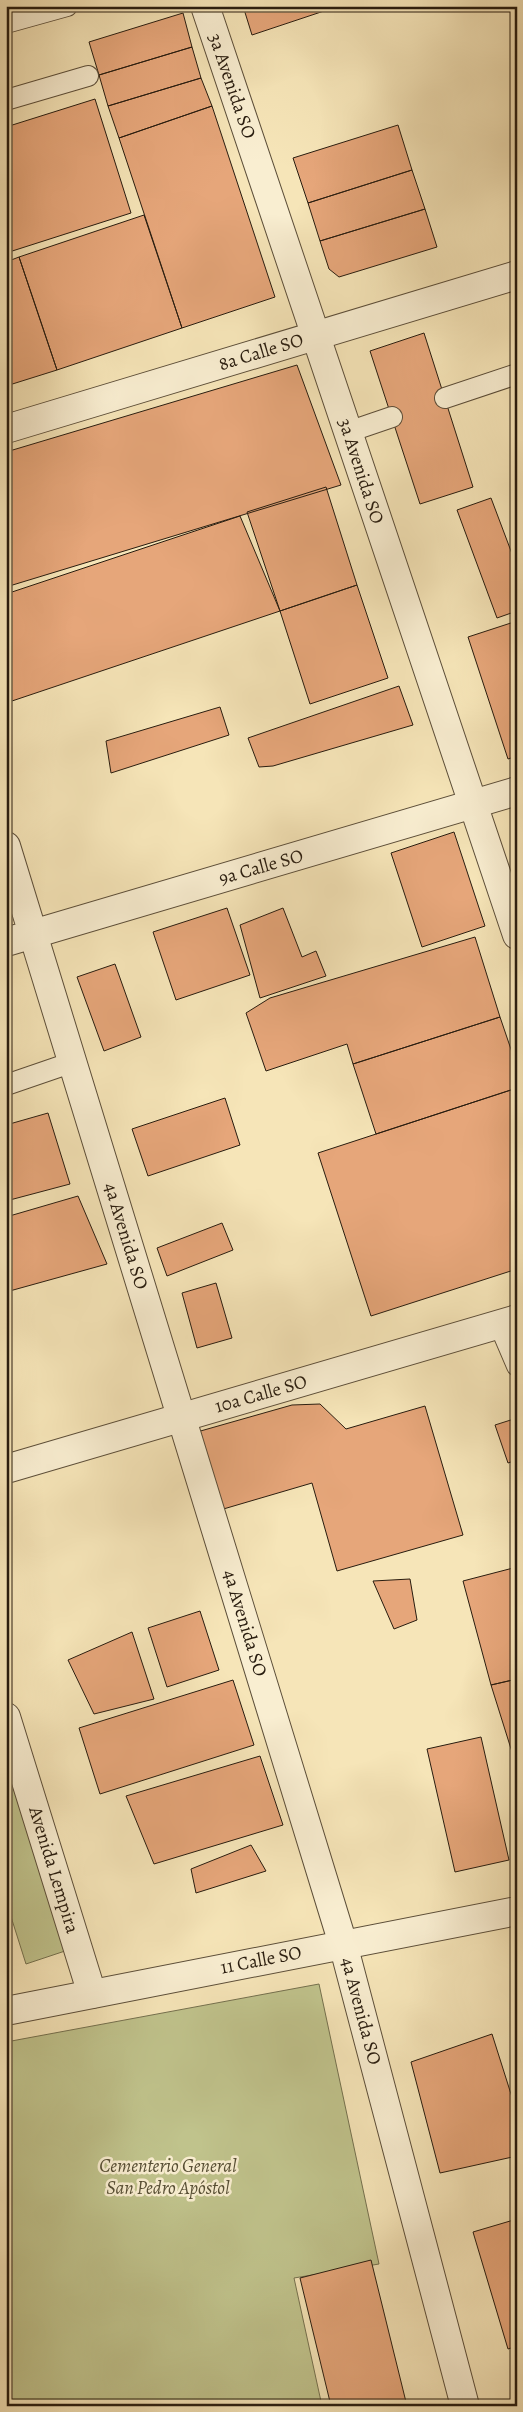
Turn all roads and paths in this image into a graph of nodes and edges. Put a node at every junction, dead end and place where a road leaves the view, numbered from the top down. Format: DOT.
graph roads {
  1 [pos="67,6"];
  2 [pos="205,6"];
  3 [pos="6,23"];
  4 [pos="88,76"];
  5 [pos="6,100"];
  6 [pos="517,275"];
  7 [pos="316,335"];
  8 [pos="517,374"];
  9 [pos="445,398"];
  10 [pos="392,417"];
  11 [pos="6,429"];
  12 [pos="348,432"];
  13 [pos="517,791"];
  14 [pos="472,805"];
  15 [pos="6,846"];
  16 [pos="33,934"];
  17 [pos="517,935"];
  18 [pos="6,942"];
  19 [pos="72,1062"];
  20 [pos="6,1085"];
  21 [pos="508,1321"];
  22 [pos="517,1366"];
  23 [pos="181,1417"];
  24 [pos="6,1469"];
  25 [pos="6,1717"];
  26 [pos="517,1911"];
  27 [pos="343,1944"];
  28 [pos="92,1994"];
  29 [pos="6,2011"];
  30 [pos="465,2406"];
  1 -- 3 [label="lane"];
  2 -- 7 [label="street, 3a Avenida SO"];
  4 -- 5 [label="lane"];
  6 -- 7 [label="street, 8a Calle SO"];
  7 -- 11 [label="street, 8a Calle SO"];
  7 -- 12 [label="street, 3a Avenida SO"];
  8 -- 9 [label="lane"];
  10 -- 12 [label="lane"];
  12 -- 14 [label="street, 3a Avenida SO"];
  13 -- 14 [label="street, 9a Calle SO"];
  14 -- 16 [label="street, 9a Calle SO"];
  14 -- 17 [label="street, 3a Avenida SO"];
  15 -- 16 [label="street, 4a Avenida SO"];
  16 -- 18 [label="street, 9a Calle SO"];
  16 -- 19 [label="street, 4a Avenida SO"];
  19 -- 20 [label="lane"];
  19 -- 23 [label="street, 4a Avenida SO"];
  21 -- 22 [label="lane"];
  21 -- 23 [label="street, 10a Calle SO"];
  23 -- 24 [label="street, 10a Calle SO"];
  23 -- 27 [label="street, 4a Avenida SO"];
  25 -- 28 [label="street, Avenida Lempira"];
  26 -- 27 [label="street, 11 Calle SO"];
  27 -- 28 [label="street, 11 Calle SO"];
  27 -- 30 [label="street, 4a Avenida SO"];
  28 -- 29 [label="street, 11 Calle SO"];
}
